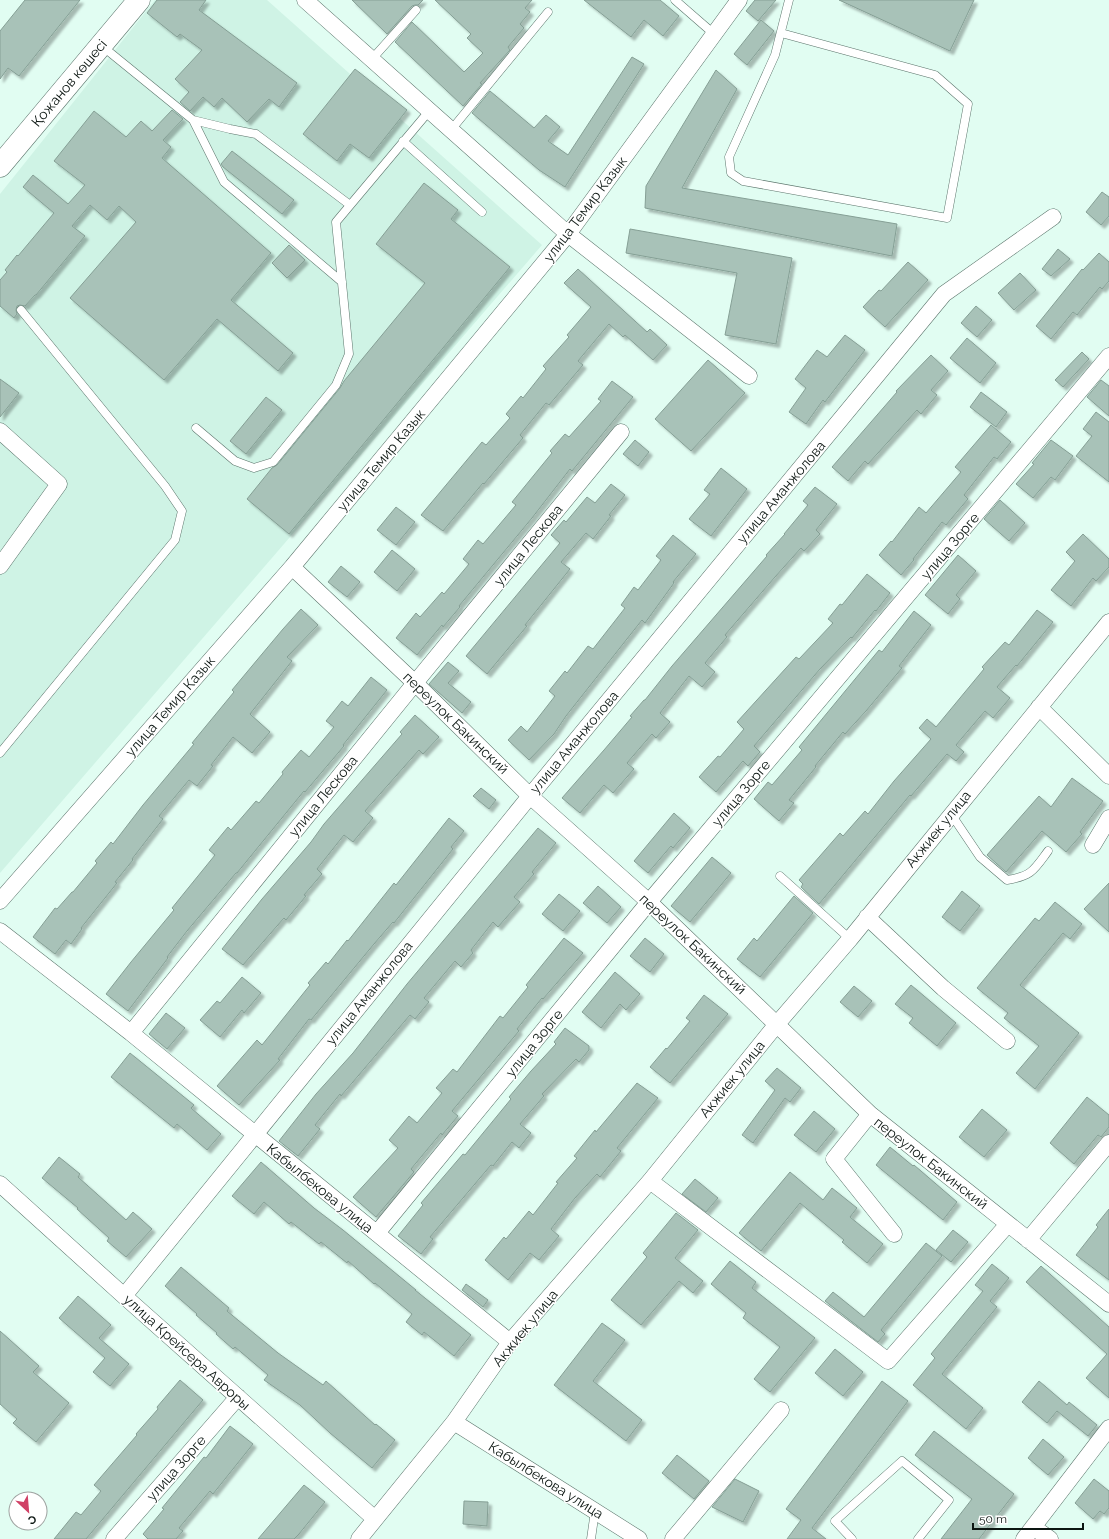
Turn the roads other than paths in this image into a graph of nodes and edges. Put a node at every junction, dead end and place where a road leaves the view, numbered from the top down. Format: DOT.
graph roads {
  1 [pos="305,0"];
  2 [pos="675,0"];
  3 [pos="739,0"];
  4 [pos="789,0"];
  5 [pos="131,6"];
  6 [pos="416,10"];
  7 [pos="548,12"];
  8 [pos="781,33"];
  9 [pos="714,34"];
  10 [pos="101,45"];
  11 [pos="372,59"];
  12 [pos="430,110"];
  13 [pos="193,120"];
  14 [pos="451,130"];
  15 [pos="403,141"];
  16 [pos="2,161"];
  17 [pos="350,205"];
  18 [pos="482,212"];
  19 [pos="1053,218"];
  20 [pos="568,234"];
  21 [pos="342,282"];
  22 [pos="21,310"];
  23 [pos="1109,356"];
  24 [pos="749,376"];
  25 [pos="196,428"];
  26 [pos="0,431"];
  27 [pos="621,432"];
  28 [pos="0,566"];
  29 [pos="292,566"];
  30 [pos="1109,622"];
  31 [pos="415,683"];
  32 [pos="1039,707"];
  33 [pos="0,754"];
  34 [pos="1109,776"];
  35 [pos="530,796"];
  36 [pos="951,814"];
  37 [pos="1109,818"];
  38 [pos="1093,845"];
  39 [pos="1048,852"];
  40 [pos="780,876"];
  41 [pos="0,901"];
  42 [pos="649,902"];
  43 [pos="867,917"];
  44 [pos="0,931"];
  45 [pos="850,939"];
  46 [pos="777,1024"];
  47 [pos="131,1033"];
  48 [pos="1007,1041"];
  49 [pos="870,1114"];
  50 [pos="254,1134"];
  51 [pos="1109,1143"];
  52 [pos="650,1181"];
  53 [pos="0,1184"];
  54 [pos="1008,1224"];
  55 [pos="377,1234"];
  56 [pos="894,1234"];
  57 [pos="1028,1240"];
  58 [pos="124,1296"];
  59 [pos="1109,1304"];
  60 [pos="510,1342"];
  61 [pos="238,1397"];
  62 [pos="781,1410"];
  63 [pos="454,1422"];
  64 [pos="1109,1428"];
  65 [pos="595,1511"];
  66 [pos="375,1519"];
  67 [pos="1028,1533"];
  68 [pos="114,1539"];
  69 [pos="359,1539"];
  70 [pos="591,1539"];
  71 [pos="639,1539"];
  72 [pos="673,1539"];
  73 [pos="852,1539"];
  74 [pos="918,1539"];
  75 [pos="1050,1539"];
  1 -- 11 [label="street"];
  2 -- 9 [label="lane"];
  3 -- 9 [label="street, улица Темир Казык"];
  4 -- 8 [label="lane"];
  5 -- 10 [label="main road, Қожанов көшесі"];
  6 -- 11 [label="lane"];
  7 -- 14 [label="lane"];
  8 -- 8 [label="lane"];
  9 -- 20 [label="street, улица Темир Казык"];
  10 -- 13 [label="lane"];
  10 -- 16 [label="main road, Қожанов көшесі"];
  11 -- 12 [label="street"];
  12 -- 14 [label="street"];
  12 -- 15 [label="lane"];
  13 -- 17 [label="lane"];
  13 -- 21 [label="lane"];
  14 -- 20 [label="street"];
  15 -- 17 [label="lane"];
  15 -- 18 [label="lane"];
  17 -- 21 [label="lane"];
  19 -- 35 [label="street, улица Аманжолова"];
  20 -- 24 [label="street"];
  20 -- 29 [label="street, улица Темир Казык"];
  21 -- 25 [label="lane"];
  22 -- 33 [label="lane"];
  23 -- 42 [label="street, улица Зорге"];
  26 -- 28 [label="street"];
  27 -- 31 [label="street, улица Лескова"];
  29 -- 31 [label="street, переулок Бакинский"];
  29 -- 41 [label="street, улица Темир Казык"];
  30 -- 32 [label="street, Акжиек улица"];
  31 -- 35 [label="street, переулок Бакинский"];
  31 -- 47 [label="street, улица Лескова"];
  32 -- 34 [label="street"];
  32 -- 36 [label="street, Акжиек улица"];
  35 -- 42 [label="street, переулок Бакинский"];
  35 -- 50 [label="street, улица Аманжолова"];
  36 -- 39 [label="lane"];
  36 -- 43 [label="street, Акжиек улица"];
  37 -- 38 [label="street"];
  40 -- 45 [label="lane"];
  42 -- 46 [label="street, переулок Бакинский"];
  42 -- 55 [label="street, улица Зорге"];
  43 -- 45 [label="street, Акжиек улица"];
  43 -- 48 [label="street"];
  44 -- 47 [label="street"];
  45 -- 46 [label="street, Акжиек улица"];
  46 -- 49 [label="street, переулок Бакинский"];
  46 -- 52 [label="street, Акжиек улица"];
  47 -- 50 [label="street, Кабылбекова улица"];
  49 -- 54 [label="street, переулок Бакинский"];
  49 -- 56 [label="street"];
  50 -- 55 [label="street, Кабылбекова улица"];
  50 -- 58 [label="street, улица Аманжолова"];
  51 -- 57 [label="street"];
  52 -- 54 [label="street"];
  52 -- 60 [label="street, Акжиек улица"];
  53 -- 58 [label="street, улица Крейсера Авроры"];
  54 -- 57 [label="street, переулок Бакинский"];
  55 -- 60 [label="street, Кабылбекова улица"];
  57 -- 59 [label="street, переулок Бакинский"];
  58 -- 61 [label="street, улица Крейсера Авроры"];
  60 -- 63 [label="street, Акжиек улица"];
  61 -- 66 [label="street, улица Крейсера Авроры"];
  61 -- 68 [label="street, улица Зорге"];
  62 -- 72 [label="street"];
  63 -- 65 [label="street, Кабылбекова улица"];
  63 -- 66 [label="street, Акжиек улица"];
  64 -- 67 [label="street"];
  65 -- 70 [label="lane"];
  65 -- 71 [label="street, Кабылбекова улица"];
  66 -- 69 [label="street, Акжиек улица"];
  67 -- 75 [label="street"];
  73 -- 74 [label="lane"];
}
